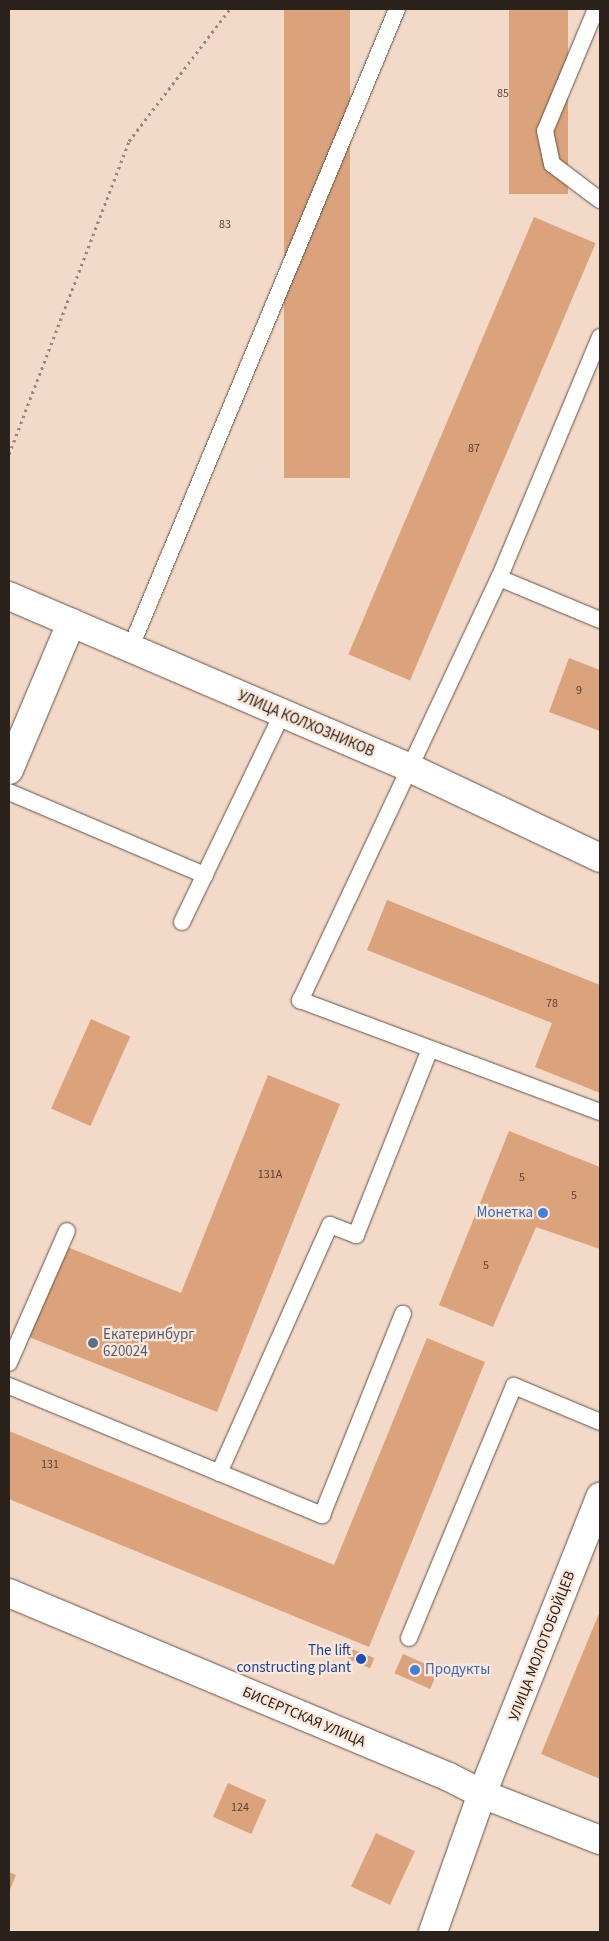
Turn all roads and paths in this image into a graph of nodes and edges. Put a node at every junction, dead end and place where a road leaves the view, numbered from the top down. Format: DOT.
graph roads {
  1 [pos="230,9"];
  2 [pos="397,9"];
  3 [pos="596,9"];
  4 [pos="600,200"];
  5 [pos="600,336"];
  6 [pos="9,454"];
  7 [pos="499,578"];
  8 [pos="9,596"];
  9 [pos="600,620"];
  10 [pos="71,623"];
  11 [pos="130,649"];
  12 [pos="282,714"];
  13 [pos="412,769"];
  14 [pos="9,770"];
  15 [pos="9,792"];
  16 [pos="600,858"];
  17 [pos="205,875"];
  18 [pos="182,922"];
  19 [pos="430,1049"];
  20 [pos="600,1112"];
  21 [pos="67,1231"];
  22 [pos="404,1314"];
  23 [pos="9,1363"];
  24 [pos="9,1386"];
  25 [pos="600,1422"];
  26 [pos="219,1473"];
  27 [pos="600,1497"];
  28 [pos="9,1594"];
  29 [pos="409,1638"];
  30 [pos="482,1794"];
  31 [pos="600,1840"];
  32 [pos="433,1932"];
  1 -- 6 [label="path"];
  2 -- 11 [label="lane"];
  3 -- 4 [label="lane"];
  5 -- 7 [label="lane"];
  7 -- 9 [label="lane"];
  7 -- 13 [label="lane"];
  8 -- 10 [label="street, УЛИЦА КОЛХОЗНИКОВ"];
  10 -- 11 [label="street, УЛИЦА КОЛХОЗНИКОВ"];
  10 -- 14 [label="street"];
  11 -- 12 [label="street, УЛИЦА КОЛХОЗНИКОВ"];
  12 -- 13 [label="street, УЛИЦА КОЛХОЗНИКОВ"];
  12 -- 17 [label="lane"];
  13 -- 16 [label="street, УЛИЦА КОЛХОЗНИКОВ"];
  13 -- 19 [label="lane"];
  15 -- 17 [label="lane"];
  17 -- 18 [label="lane"];
  19 -- 20 [label="lane"];
  19 -- 26 [label="lane"];
  21 -- 23 [label="lane"];
  22 -- 26 [label="lane"];
  24 -- 26 [label="lane"];
  25 -- 29 [label="lane"];
  27 -- 30 [label="street, УЛИЦА МОЛОТОБОЙЦЕВ"];
  28 -- 30 [label="street, БИСЕРТСКАЯ УЛИЦА"];
  30 -- 31 [label="street, БИСЕРТСКАЯ УЛИЦА"];
  30 -- 32 [label="street, УЛИЦА МОЛОТОБОЙЦЕВ"];
}
